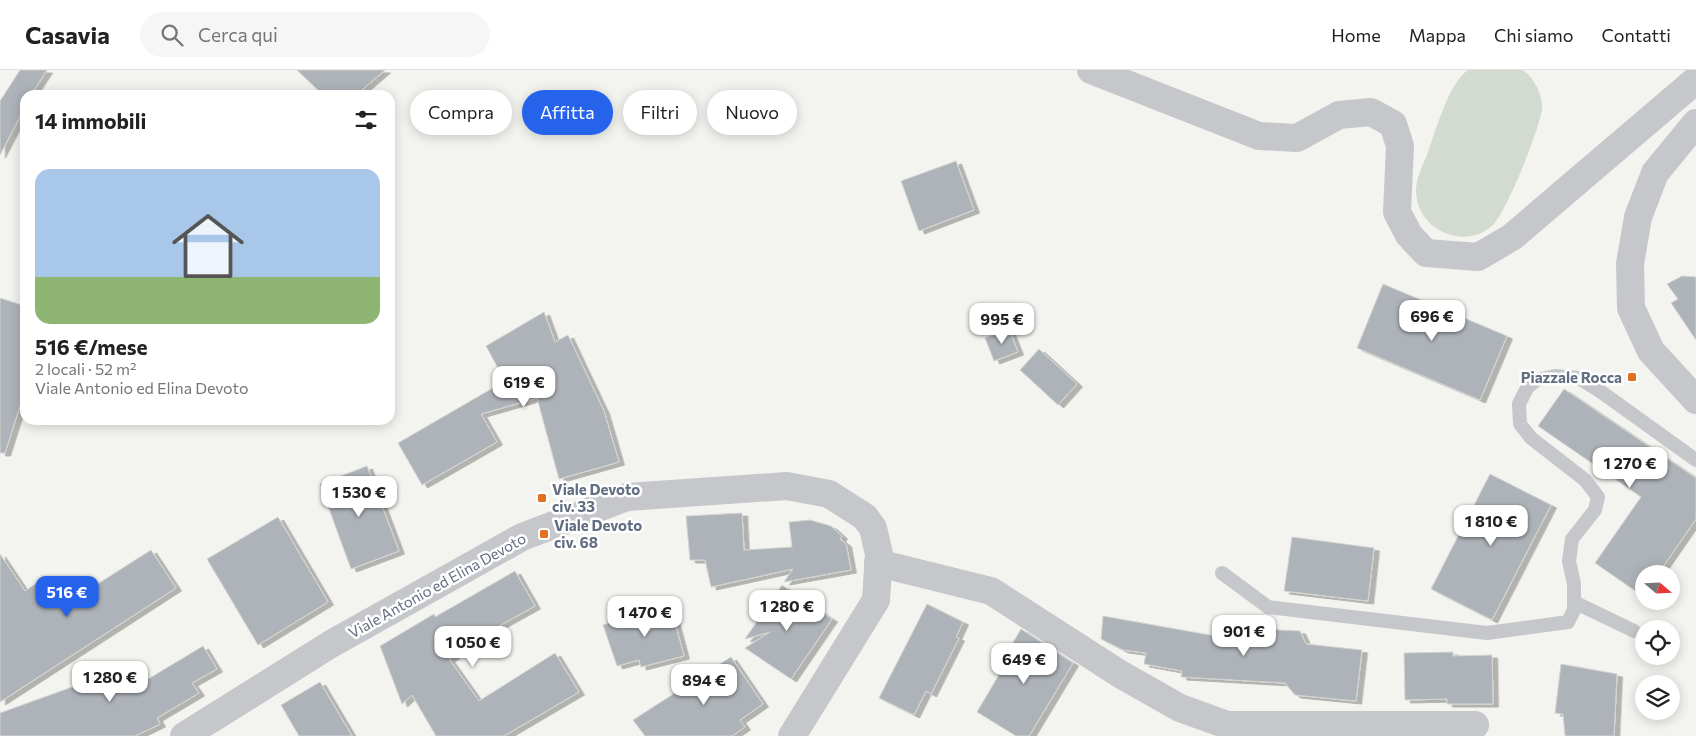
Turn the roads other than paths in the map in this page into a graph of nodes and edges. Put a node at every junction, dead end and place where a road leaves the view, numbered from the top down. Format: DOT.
graph roads {
  1 [pos="1091,70"];
  2 [pos="1696,80"];
  3 [pos="1696,123"];
  4 [pos="1696,400"];
  5 [pos="1696,460"];
  6 [pos="878,563"];
  7 [pos="1222,573"];
  8 [pos="1574,602"];
  9 [pos="1634,630"];
  10 [pos="1476,725"];
  11 [pos="184,736"];
  12 [pos="792,736"];
  1 -- 2 [label="street"];
  3 -- 4 [label="street"];
  5 -- 8 [label="lane"];
  6 -- 10 [label="street"];
  6 -- 11 [label="street, Viale Antonio ed Elina Devoto"];
  6 -- 12 [label="street, Viale Antonio ed Elina Devoto"];
  7 -- 8 [label="lane"];
  8 -- 9 [label="lane"];
}
